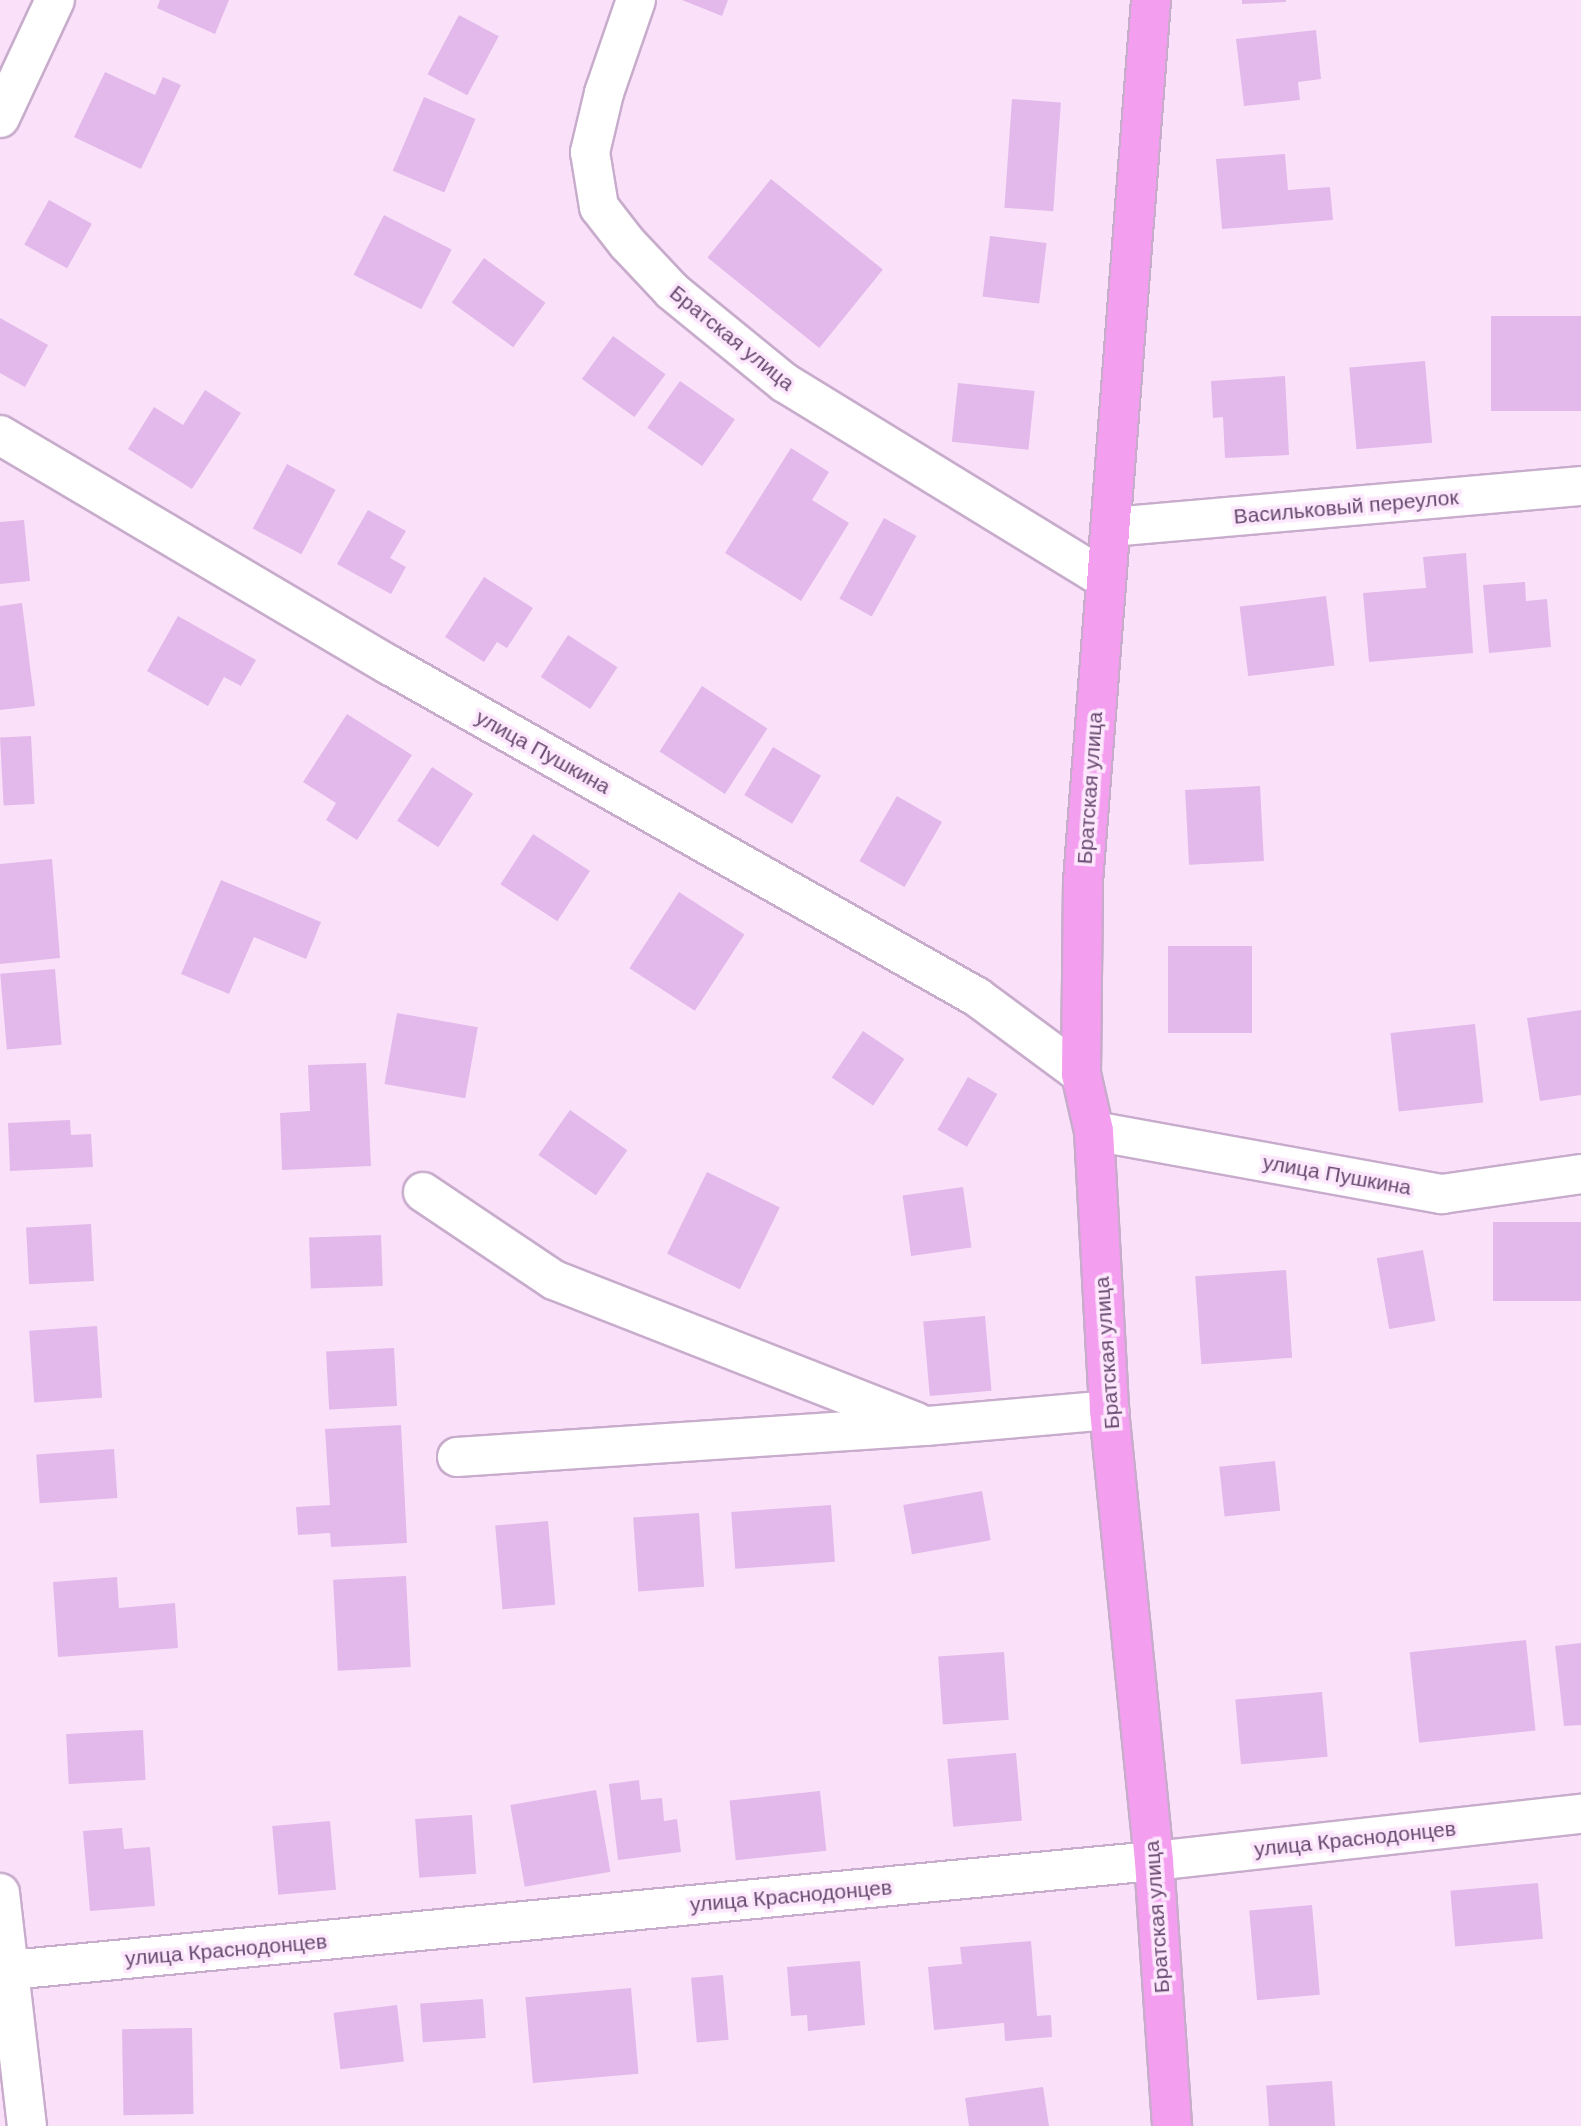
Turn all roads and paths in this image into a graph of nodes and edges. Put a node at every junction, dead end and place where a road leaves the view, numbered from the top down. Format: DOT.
graph roads {
  1 [pos="55,0"];
  2 [pos="636,0"];
  3 [pos="1151,0"];
  4 [pos="0,118"];
  5 [pos="0,435"];
  6 [pos="1581,486"];
  7 [pos="1112,527"];
  8 [pos="1105,579"];
  9 [pos="1081,1074"];
  10 [pos="1094,1131"];
  11 [pos="1581,1174"];
  12 [pos="423,1192"];
  13 [pos="1109,1410"];
  14 [pos="928,1426"];
  15 [pos="457,1457"];
  16 [pos="1581,1814"];
  17 [pos="1154,1861"];
  18 [pos="0,1893"];
  19 [pos="3,1971"];
  20 [pos="27,2126"];
  21 [pos="1172,2126"];
  1 -- 4 [label="street"];
  2 -- 8 [label="street, Братская улица"];
  3 -- 7 [label="main road, Братская улица"];
  5 -- 9 [label="street, улица Пушкина"];
  6 -- 7 [label="street, Васильковый переулок"];
  7 -- 8 [label="main road, Братская улица"];
  8 -- 9 [label="main road, Братская улица"];
  9 -- 10 [label="main road, Братская улица"];
  10 -- 11 [label="street, улица Пушкина"];
  10 -- 13 [label="main road, Братская улица"];
  12 -- 14 [label="street"];
  13 -- 14 [label="street"];
  13 -- 17 [label="main road, Братская улица"];
  14 -- 15 [label="street"];
  16 -- 17 [label="street, улица Краснодонцев"];
  17 -- 19 [label="street, улица Краснодонцев"];
  17 -- 21 [label="main road, Братская улица"];
  18 -- 19 [label="street"];
  19 -- 20 [label="street"];
}
